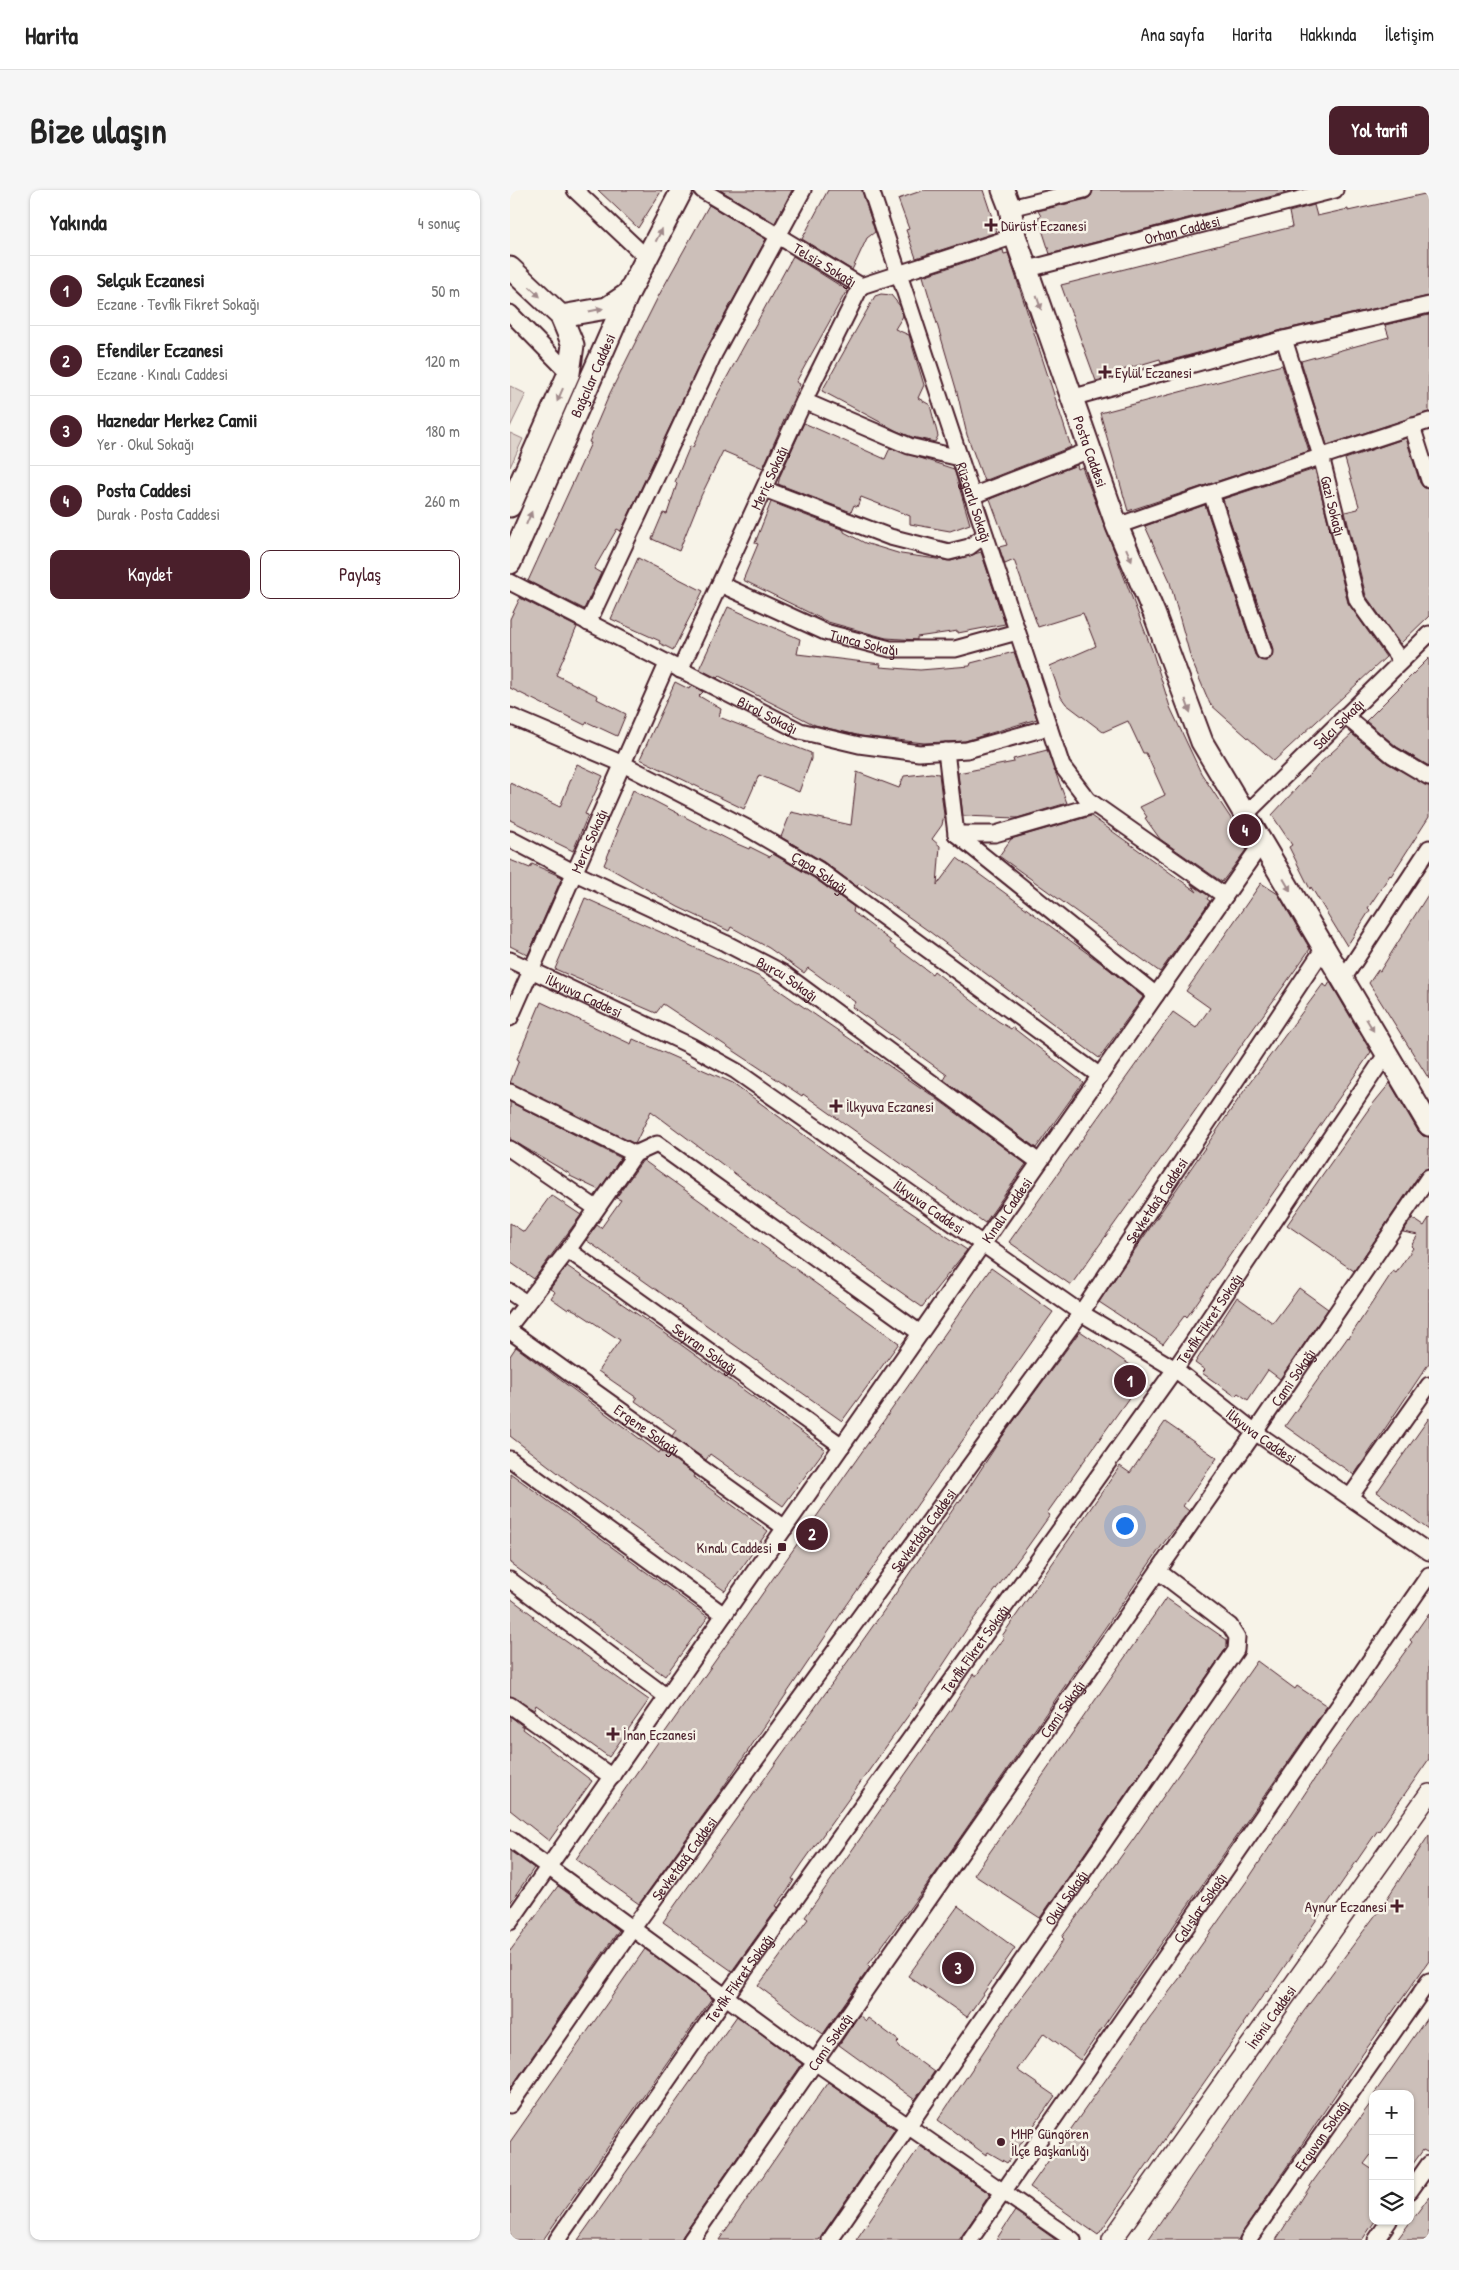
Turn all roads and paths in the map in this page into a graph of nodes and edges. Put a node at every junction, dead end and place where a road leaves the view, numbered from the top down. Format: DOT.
graph roads {
  1 [pos="575,190"];
  2 [pos="682,190"];
  3 [pos="702,190"];
  4 [pos="803,190"];
  5 [pos="871,190"];
  6 [pos="1084,190"];
  7 [pos="1335,190"];
  8 [pos="1006,199"];
  9 [pos="1015,236"];
  10 [pos="778,237"];
  11 [pos="647,258"];
  12 [pos="510,268"];
  13 [pos="1028,269"];
  14 [pos="899,274"];
  15 [pos="861,286"];
  16 [pos="628,294"];
  17 [pos="1429,305"];
  18 [pos="510,313"];
  19 [pos="560,316"];
  20 [pos="1284,339"];
  21 [pos="570,373"];
  22 [pos="1071,398"];
  23 [pos="804,402"];
  24 [pos="1429,421"];
  25 [pos="1412,426"];
  26 [pos="1090,450"];
  27 [pos="1321,456"];
  28 [pos="960,458"];
  29 [pos="1429,480"];
  30 [pos="764,489"];
  31 [pos="1210,493"];
  32 [pos="972,496"];
  33 [pos="510,506"];
  34 [pos="1117,526"];
  35 [pos="986,535"];
  36 [pos="510,563"];
  37 [pos="510,582"];
  38 [pos="720,584"];
  39 [pos="588,623"];
  40 [pos="1017,632"];
  41 [pos="1429,634"];
  42 [pos="1264,652"];
  43 [pos="1401,661"];
  44 [pos="674,667"];
  45 [pos="510,716"];
  46 [pos="1345,716"];
  47 [pos="1049,727"];
  48 [pos="946,751"];
  49 [pos="623,764"];
  50 [pos="1429,777"];
  51 [pos="1094,805"];
  52 [pos="1246,814"];
  53 [pos="956,834"];
  54 [pos="510,839"];
  55 [pos="1262,843"];
  56 [pos="1429,848"];
  57 [pos="575,873"];
  58 [pos="1225,896"];
  59 [pos="1324,948"];
  60 [pos="510,960"];
  61 [pos="532,971"];
  62 [pos="1343,979"];
  63 [pos="1156,995"];
  64 [pos="510,1018"];
  65 [pos="1387,1054"];
  66 [pos="1100,1076"];
  67 [pos="510,1092"];
  68 [pos="1427,1115"];
  69 [pos="510,1149"];
  70 [pos="635,1154"];
  71 [pos="1040,1162"];
  72 [pos="1429,1177"];
  73 [pos="596,1208"];
  74 [pos="982,1245"];
  75 [pos="568,1250"];
  76 [pos="510,1292"];
  77 [pos="526,1303"];
  78 [pos="1081,1313"];
  79 [pos="510,1325"];
  80 [pos="510,1331"];
  81 [pos="920,1333"];
  82 [pos="1175,1369"];
  83 [pos="1429,1384"];
  84 [pos="1255,1432"];
  85 [pos="842,1446"];
  86 [pos="510,1459"];
  87 [pos="1350,1497"];
  88 [pos="785,1528"];
  89 [pos="1429,1552"];
  90 [pos="1158,1571"];
  91 [pos="1429,1576"];
  92 [pos="510,1580"];
  93 [pos="724,1615"];
  94 [pos="667,1697"];
  95 [pos="510,1705"];
  96 [pos="612,1777"];
  97 [pos="1429,1794"];
  98 [pos="510,1839"];
  99 [pos="548,1868"];
  100 [pos="510,1922"];
  101 [pos="633,1928"];
  102 [pos="1429,1981"];
  103 [pos="726,1996"];
  104 [pos="815,2062"];
  105 [pos="510,2106"];
  106 [pos="909,2125"];
  107 [pos="1429,2164"];
  108 [pos="1414,2185"];
  109 [pos="1004,2190"];
  110 [pos="1386,2225"];
  111 [pos="557,2240"];
  112 [pos="691,2240"];
  113 [pos="830,2240"];
  114 [pos="970,2240"];
  115 [pos="1073,2240"];
  116 [pos="1112,2240"];
  117 [pos="1248,2240"];
  118 [pos="1376,2240"];
  1 -- 11 [label="street"];
  11 -- 2 [label="main road, Bağcılar Caddesi, one-way"];
  3 -- 10 [label="street, Telsiz Sokağı"];
  4 -- 10 [label="street"];
  5 -- 14 [label="street, Rüzgarlı Sokağı"];
  6 -- 8 [label="street"];
  7 -- 13 [label="street, Orhan Caddesi"];
  8 -- 9 [label="main road, Posta Caddesi"];
  9 -- 13 [label="main road, Posta Caddesi"];
  9 -- 14 [label="street, Telsiz Sokağı"];
  10 -- 15 [label="street, Telsiz Sokağı"];
  10 -- 39 [label="street"];
  11 -- 16 [label="main road, Bağcılar Caddesi"];
  12 -- 19 [label="main road, one-way"];
  13 -- 22 [label="main road, Posta Caddesi, one-way"];
  14 -- 15 [label="street, Telsiz Sokağı"];
  14 -- 28 [label="street, Rüzgarlı Sokağı"];
  15 -- 23 [label="street, Meriç Sokağı"];
  19 -- 16 [label="main road, one-way"];
  36 -- 16 [label="main road, Bağcılar Caddesi, one-way"];
  17 -- 20 [label="street"];
  18 -- 21 [label="street"];
  19 -- 21 [label="main road"];
  20 -- 22 [label="street"];
  20 -- 27 [label="street, Gazi Sokağı"];
  21 -- 33 [label="main road, one-way"];
  22 -- 26 [label="main road, Posta Caddesi"];
  23 -- 28 [label="street"];
  23 -- 30 [label="street, Meriç Sokağı"];
  24 -- 25 [label="street"];
  25 -- 27 [label="street"];
  25 -- 29 [label="street"];
  26 -- 32 [label="street"];
  26 -- 34 [label="main road, Posta Caddesi"];
  27 -- 31 [label="street"];
  27 -- 43 [label="street, Gazi Sokağı"];
  28 -- 32 [label="street, Rüzgarlı Sokağı"];
  30 -- 35 [label="street"];
  30 -- 38 [label="street, Meriç Sokağı"];
  31 -- 34 [label="street"];
  31 -- 42 [label="street"];
  32 -- 35 [label="street, Rüzgarlı Sokağı"];
  34 -- 52 [label="main road, Posta Caddesi, one-way"];
  35 -- 40 [label="street, Rüzgarlı Sokağı"];
  37 -- 39 [label="street, Birol Sokağı"];
  38 -- 40 [label="street, Tunca Sokağı"];
  38 -- 44 [label="street, Meriç Sokağı"];
  39 -- 44 [label="street, Birol Sokağı"];
  40 -- 47 [label="street, Rüzgarlı Sokağı"];
  41 -- 43 [label="street, Salcı Sokağı"];
  43 -- 46 [label="street, Salcı Sokağı"];
  44 -- 48 [label="street, Birol Sokağı"];
  44 -- 49 [label="street, Meriç Sokağı"];
  45 -- 49 [label="street, Çapa Sokağı"];
  46 -- 50 [label="street"];
  46 -- 52 [label="street, Salcı Sokağı"];
  47 -- 48 [label="street, Birol Sokağı"];
  47 -- 51 [label="street, Rüzgarlı Sokağı"];
  48 -- 53 [label="street"];
  49 -- 57 [label="street, Meriç Sokağı"];
  49 -- 66 [label="street, Çapa Sokağı"];
  51 -- 53 [label="street"];
  51 -- 58 [label="street, Rüzgarlı Sokağı"];
  52 -- 55 [label="main road, Posta Caddesi"];
  53 -- 63 [label="street"];
  54 -- 57 [label="street, Burcu Sokağı"];
  55 -- 58 [label="street, Kınalı Caddesi"];
  55 -- 59 [label="main road, Posta Caddesi, one-way"];
  56 -- 62 [label="street"];
  57 -- 61 [label="street, Meriç Sokağı"];
  57 -- 71 [label="street, Burcu Sokağı"];
  58 -- 63 [label="street, Kınalı Caddesi"];
  59 -- 62 [label="main road, Posta Caddesi"];
  59 -- 78 [label="street, Şevketdağ Caddesi"];
  60 -- 61 [label="street, İlkyuva Caddesi"];
  61 -- 64 [label="street, Meriç Sokağı"];
  61 -- 74 [label="street, İlkyuva Caddesi"];
  62 -- 65 [label="main road, Posta Caddesi, one-way"];
  63 -- 66 [label="street, Kınalı Caddesi"];
  65 -- 68 [label="main road, Posta Caddesi"];
  65 -- 82 [label="street, Tevfik Fikret Sokağı"];
  66 -- 71 [label="street, Kınalı Caddesi"];
  67 -- 70 [label="street"];
  69 -- 73 [label="street"];
  70 -- 73 [label="street"];
  70 -- 81 [label="street"];
  71 -- 74 [label="street, Kınalı Caddesi"];
  72 -- 84 [label="street, Cami Sokağı"];
  73 -- 75 [label="street"];
  74 -- 78 [label="street, İlkyuva Caddesi"];
  74 -- 81 [label="street, Kınalı Caddesi"];
  75 -- 77 [label="street"];
  75 -- 85 [label="street, Seyran Sokağı"];
  76 -- 77 [label="street"];
  77 -- 79 [label="street"];
  78 -- 82 [label="street, İlkyuva Caddesi"];
  78 -- 101 [label="street, Şevketdağ Caddesi"];
  80 -- 88 [label="street, Ergene Sokağı"];
  81 -- 85 [label="street, Kınalı Caddesi"];
  82 -- 84 [label="street, İlkyuva Caddesi"];
  82 -- 103 [label="street, Tevfik Fikret Sokağı"];
  83 -- 87 [label="street"];
  84 -- 87 [label="street, İlkyuva Caddesi"];
  84 -- 90 [label="street, Cami Sokağı"];
  85 -- 88 [label="street, Kınalı Caddesi"];
  86 -- 93 [label="street"];
  87 -- 89 [label="street, İlkyuva Caddesi"];
  88 -- 93 [label="street, Kınalı Caddesi"];
  90 -- 104 [label="street, Cami Sokağı"];
  90 -- 106 [label="street, Okul Sokağı"];
  91 -- 109 [label="street, Çalışlar Sokağı"];
  92 -- 94 [label="street"];
  93 -- 94 [label="street, Kınalı Caddesi"];
  94 -- 96 [label="street, Kınalı Caddesi"];
  95 -- 96 [label="street"];
  96 -- 99 [label="street, Kınalı Caddesi"];
  97 -- 116 [label="street, İnönü Caddesi"];
  98 -- 99 [label="street"];
  99 -- 100 [label="street, Kınalı Caddesi"];
  99 -- 101 [label="street"];
  101 -- 103 [label="street"];
  101 -- 105 [label="street, Şevketdağ Caddesi"];
  102 -- 117 [label="street, Erguvan Sokağı"];
  103 -- 104 [label="street"];
  103 -- 111 [label="street, Tevfik Fikret Sokağı"];
  104 -- 106 [label="street"];
  104 -- 112 [label="street, Cami Sokağı"];
  106 -- 109 [label="street"];
  106 -- 113 [label="street, Okul Sokağı"];
  107 -- 108 [label="street"];
  109 -- 114 [label="street, Çalışlar Sokağı"];
  109 -- 115 [label="street"];
  110 -- 118 [label="street"];
}
